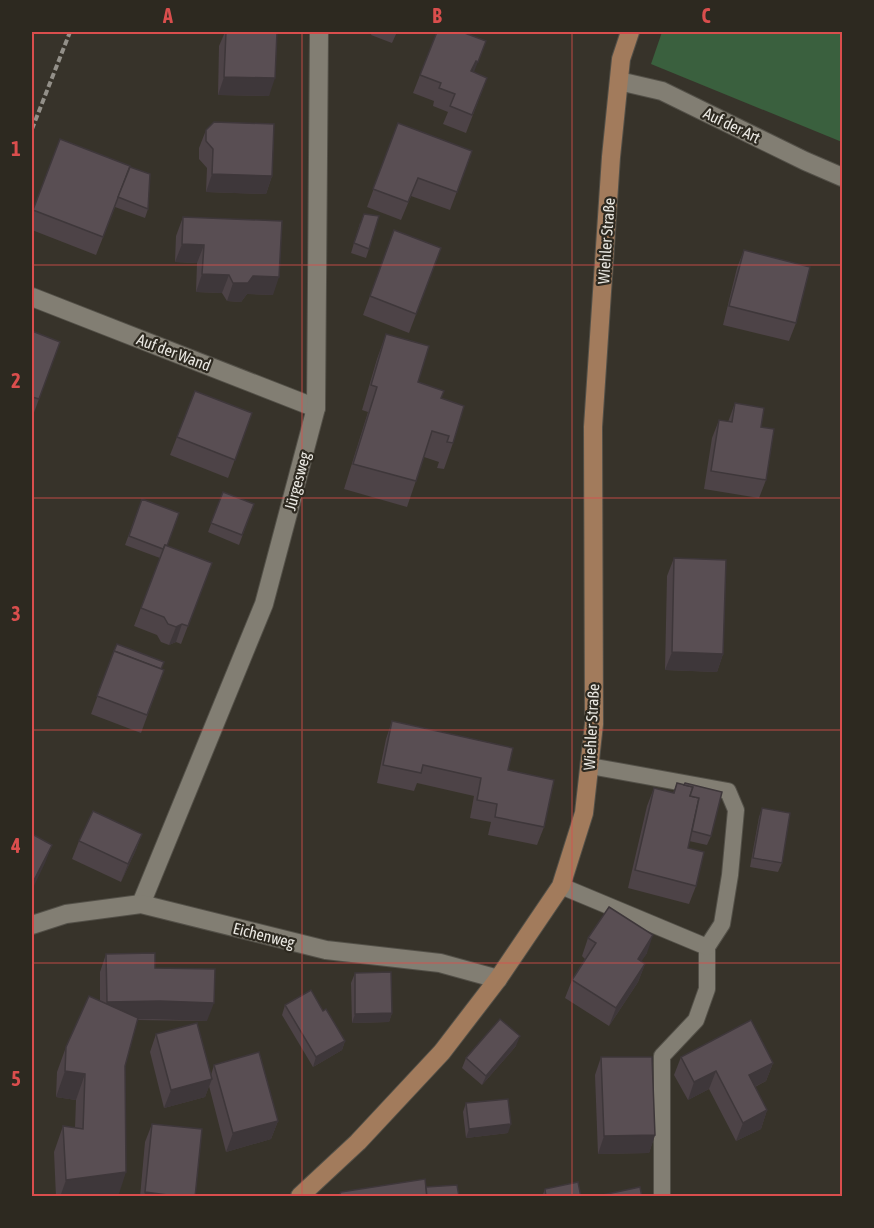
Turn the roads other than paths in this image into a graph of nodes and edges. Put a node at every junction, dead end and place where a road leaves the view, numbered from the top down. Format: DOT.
graph roads {
  1 [pos="320,32"];
  2 [pos="630,32"];
  3 [pos="619,81"];
  4 [pos="843,177"];
  5 [pos="32,297"];
  6 [pos="316,408"];
  7 [pos="590,766"];
  8 [pos="561,886"];
  9 [pos="141,904"];
  10 [pos="34,922"];
  11 [pos="706,947"];
  12 [pos="498,979"];
  13 [pos="300,1197"];
  14 [pos="662,1197"];
  1 -- 6 [label="street, Jürgesweg"];
  2 -- 3 [label="main road, Wiehler Straße"];
  3 -- 4 [label="street, Auf der Art"];
  3 -- 7 [label="main road, Wiehler Straße"];
  5 -- 6 [label="street, Auf der Wand"];
  6 -- 9 [label="street, Jürgesweg"];
  7 -- 8 [label="main road, Wiehler Straße"];
  7 -- 11 [label="lane"];
  8 -- 11 [label="lane"];
  8 -- 12 [label="main road, Wiehler Straße"];
  9 -- 10 [label="street, Eichenweg"];
  9 -- 12 [label="street, Eichenweg"];
  11 -- 14 [label="lane"];
  12 -- 13 [label="main road, Wiehler Straße"];
}
